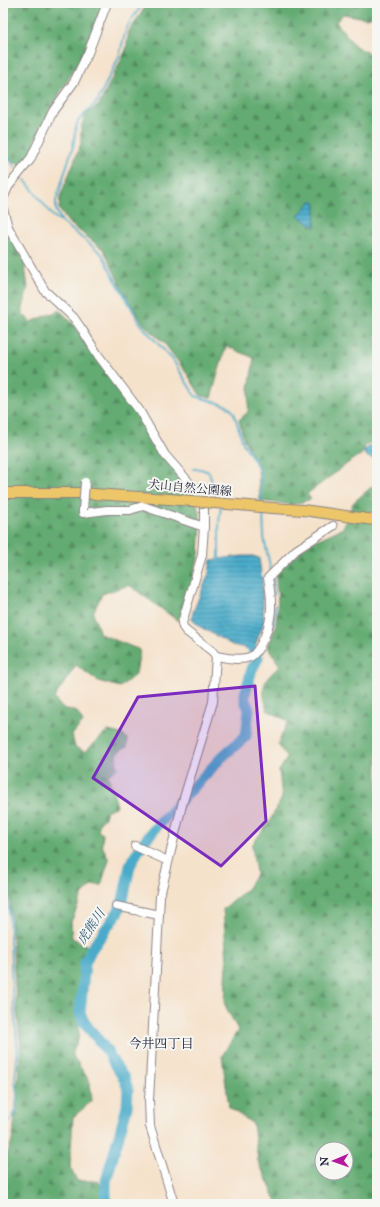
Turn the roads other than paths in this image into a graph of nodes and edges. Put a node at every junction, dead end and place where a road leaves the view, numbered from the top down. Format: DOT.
graph roads {
  1 [pos="108,3"];
  2 [pos="3,199"];
  3 [pos="3,209"];
  4 [pos="85,482"];
  5 [pos="3,493"];
  6 [pos="374,520"];
  7 [pos="333,526"];
  8 [pos="204,527"];
  9 [pos="216,656"];
  10 [pos="135,846"];
  11 [pos="168,861"];
  12 [pos="116,906"];
  13 [pos="158,915"];
  14 [pos="174,1204"];
  1 -- 2 [label="street"];
  3 -- 8 [label="street"];
  4 -- 8 [label="street, bridge"];
  5 -- 6 [label="main road, 犬山自然公園線, bridge"];
  7 -- 9 [label="street"];
  8 -- 9 [label="street"];
  9 -- 11 [label="street"];
  10 -- 11 [label="street"];
  11 -- 13 [label="street"];
  12 -- 13 [label="street"];
  13 -- 14 [label="street"];
}
